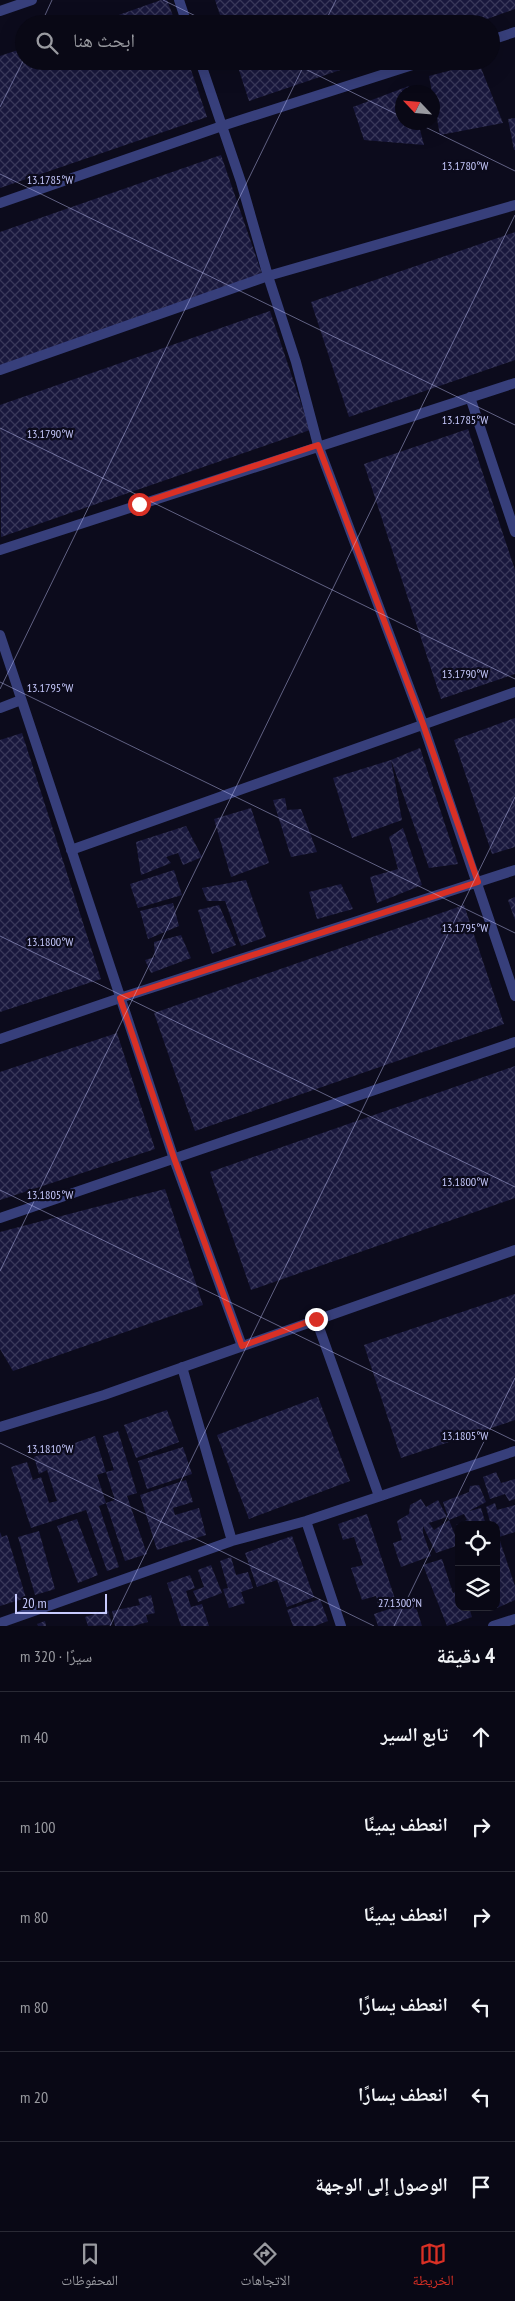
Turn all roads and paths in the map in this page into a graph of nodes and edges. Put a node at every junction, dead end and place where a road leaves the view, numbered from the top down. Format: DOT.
graph roads {
  1 [pos="32,0"];
  2 [pos="179,0"];
  3 [pos="0,11"];
  4 [pos="184,15"];
  5 [pos="515,32"];
  6 [pos="500,37"];
  7 [pos="203,70"];
  8 [pos="397,70"];
  9 [pos="222,126"];
  10 [pos="0,202"];
  11 [pos="515,205"];
  12 [pos="268,276"];
  13 [pos="0,370"];
  14 [pos="515,383"];
  15 [pos="470,397"];
  16 [pos="318,445"];
  17 [pos="515,532"];
  18 [pos="0,550"];
  19 [pos="0,635"];
  20 [pos="515,692"];
  21 [pos="21,700"];
  22 [pos="0,708"];
  23 [pos="423,724"];
  24 [pos="72,850"];
  25 [pos="515,870"];
  26 [pos="478,882"];
  27 [pos="515,996"];
  28 [pos="120,998"];
  29 [pos="0,1039"];
  30 [pos="515,1042"];
  31 [pos="174,1158"];
  32 [pos="0,1218"];
  33 [pos="515,1250"];
  34 [pos="316,1319"];
  35 [pos="242,1346"];
  36 [pos="182,1367"];
  37 [pos="0,1427"];
  38 [pos="515,1451"];
  39 [pos="379,1496"];
  40 [pos="306,1521"];
  41 [pos="232,1541"];
  42 [pos="515,1619"];
  43 [pos="0,1624"];
  44 [pos="341,1626"];
  45 [pos="493,1626"];
  1 -- 3 [label="street"];
  2 -- 4 [label="street"];
  5 -- 6 [label="street"];
  7 -- 9 [label="street"];
  8 -- 9 [label="street"];
  9 -- 10 [label="street"];
  9 -- 12 [label="street"];
  11 -- 12 [label="street"];
  12 -- 13 [label="street"];
  12 -- 16 [label="street"];
  14 -- 15 [label="street"];
  15 -- 16 [label="street"];
  15 -- 17 [label="street"];
  16 -- 18 [label="street"];
  16 -- 23 [label="street"];
  19 -- 21 [label="street"];
  20 -- 23 [label="street"];
  21 -- 22 [label="street"];
  21 -- 24 [label="street"];
  23 -- 24 [label="street"];
  23 -- 26 [label="street"];
  24 -- 28 [label="street"];
  25 -- 26 [label="street"];
  26 -- 27 [label="street"];
  26 -- 28 [label="street"];
  28 -- 29 [label="street"];
  28 -- 31 [label="street"];
  30 -- 31 [label="street"];
  31 -- 32 [label="street"];
  31 -- 35 [label="street"];
  33 -- 34 [label="street"];
  34 -- 35 [label="street"];
  34 -- 39 [label="street"];
  35 -- 36 [label="street"];
  36 -- 37 [label="street"];
  36 -- 41 [label="street"];
  38 -- 39 [label="street"];
  39 -- 40 [label="street"];
  40 -- 41 [label="street"];
  40 -- 44 [label="street"];
  41 -- 43 [label="street"];
  42 -- 45 [label="street"];
}
